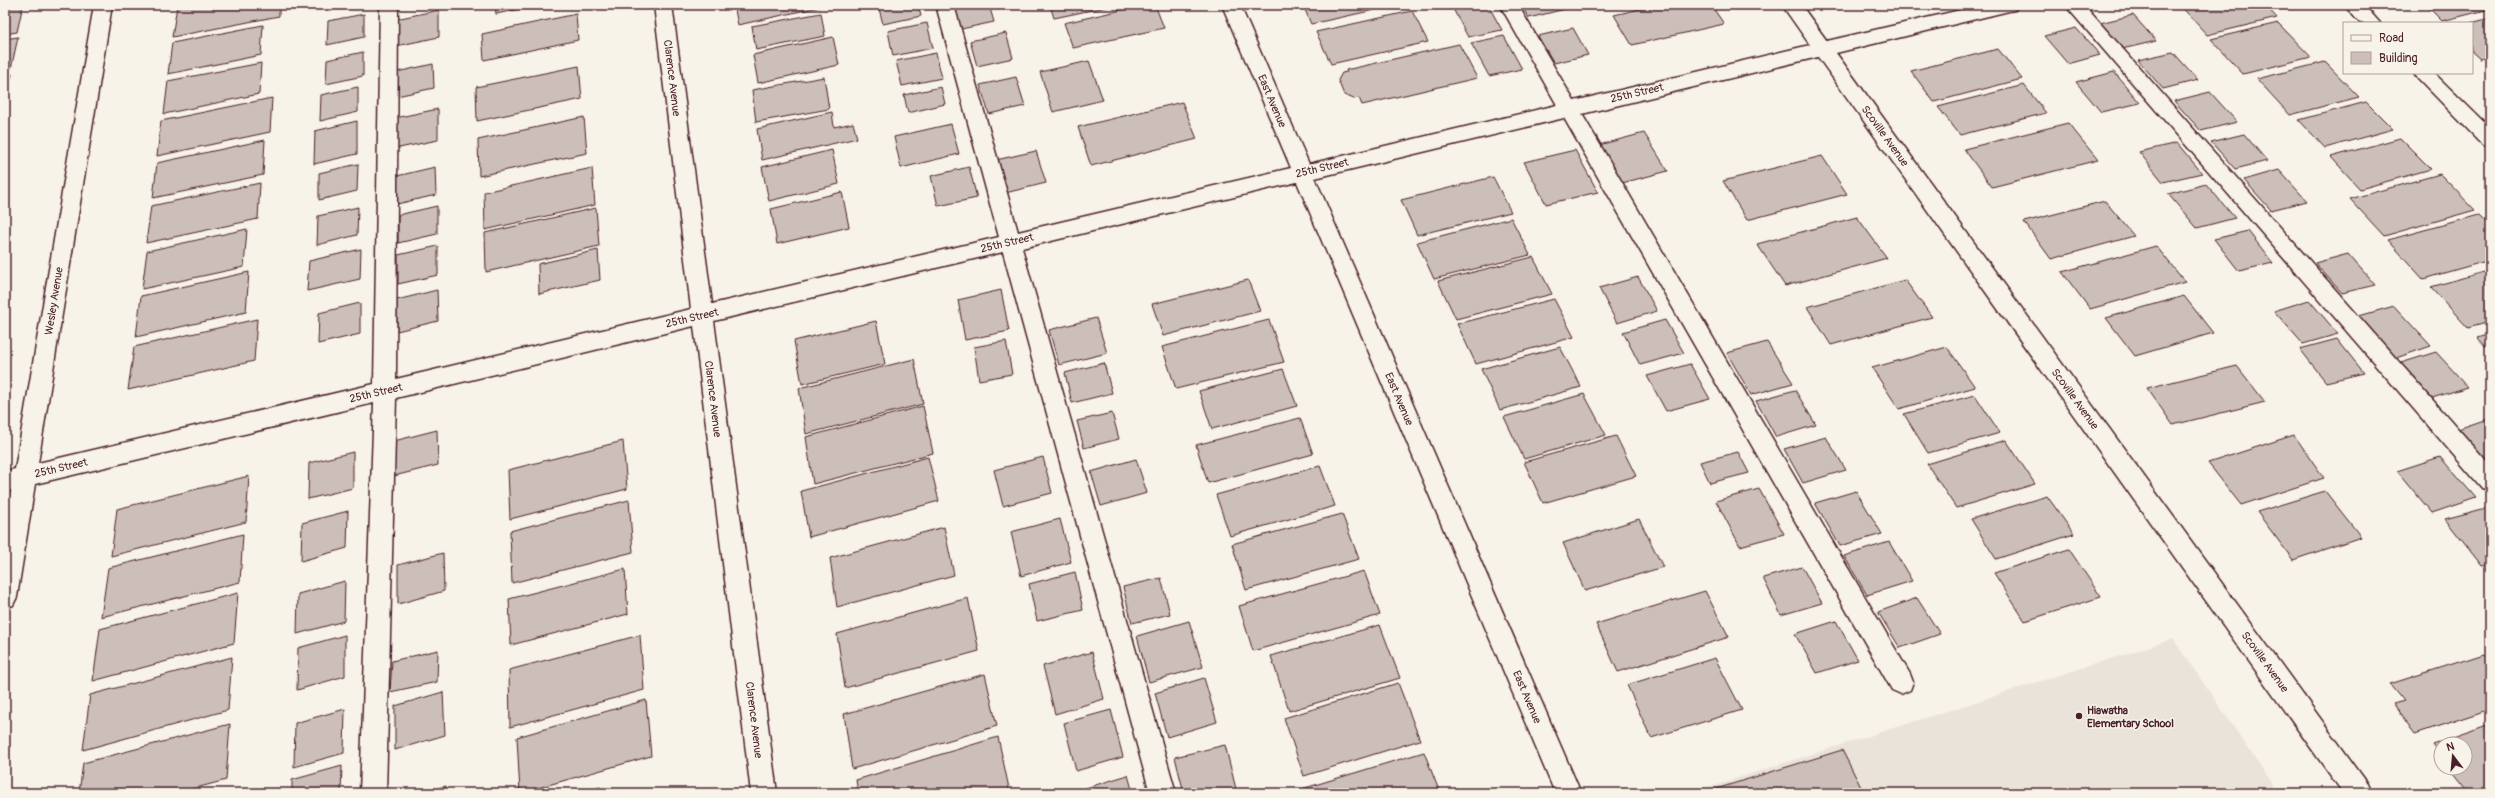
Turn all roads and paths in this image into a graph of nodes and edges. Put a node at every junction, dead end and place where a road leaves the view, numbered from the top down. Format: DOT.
graph roads {
  1 [pos="103,5"];
  2 [pos="389,5"];
  3 [pos="663,5"];
  4 [pos="945,5"];
  5 [pos="1231,5"];
  6 [pos="1509,5"];
  7 [pos="1791,5"];
  8 [pos="2009,5"];
  9 [pos="2074,5"];
  10 [pos="2353,5"];
  11 [pos="2370,22"];
  12 [pos="1823,49"];
  13 [pos="2423,74"];
  14 [pos="1569,110"];
  15 [pos="2490,140"];
  16 [pos="1303,173"];
  17 [pos="1010,242"];
  18 [pos="702,316"];
  19 [pos="385,391"];
  20 [pos="25,477"];
  21 [pos="5,481"];
  22 [pos="2490,481"];
  23 [pos="5,597"];
  24 [pos="1901,682"];
  25 [pos="373,793"];
  26 [pos="764,793"];
  27 [pos="1163,793"];
  28 [pos="1568,793"];
  29 [pos="2359,793"];
  1 -- 20 [label="street, Wesley Avenue"];
  2 -- 19 [label="street"];
  3 -- 18 [label="street, Clarence Avenue"];
  4 -- 17 [label="street"];
  5 -- 16 [label="street, East Avenue"];
  6 -- 14 [label="street"];
  7 -- 12 [label="street, Scoville Avenue"];
  8 -- 12 [label="street, 25th Street"];
  9 -- 22 [label="street"];
  10 -- 11 [label="street"];
  12 -- 14 [label="street, 25th Street"];
  12 -- 29 [label="street, Scoville Avenue"];
  13 -- 15 [label="street"];
  14 -- 16 [label="street, 25th Street"];
  14 -- 24 [label="street"];
  16 -- 17 [label="street, 25th Street"];
  16 -- 28 [label="street, East Avenue"];
  17 -- 18 [label="street, 25th Street"];
  17 -- 27 [label="street"];
  18 -- 19 [label="street, 25th Street"];
  18 -- 26 [label="street, Clarence Avenue"];
  19 -- 20 [label="street, 25th Street"];
  19 -- 25 [label="street"];
  20 -- 21 [label="street, 25th Street"];
  20 -- 23 [label="street, Wesley Avenue"];
}
